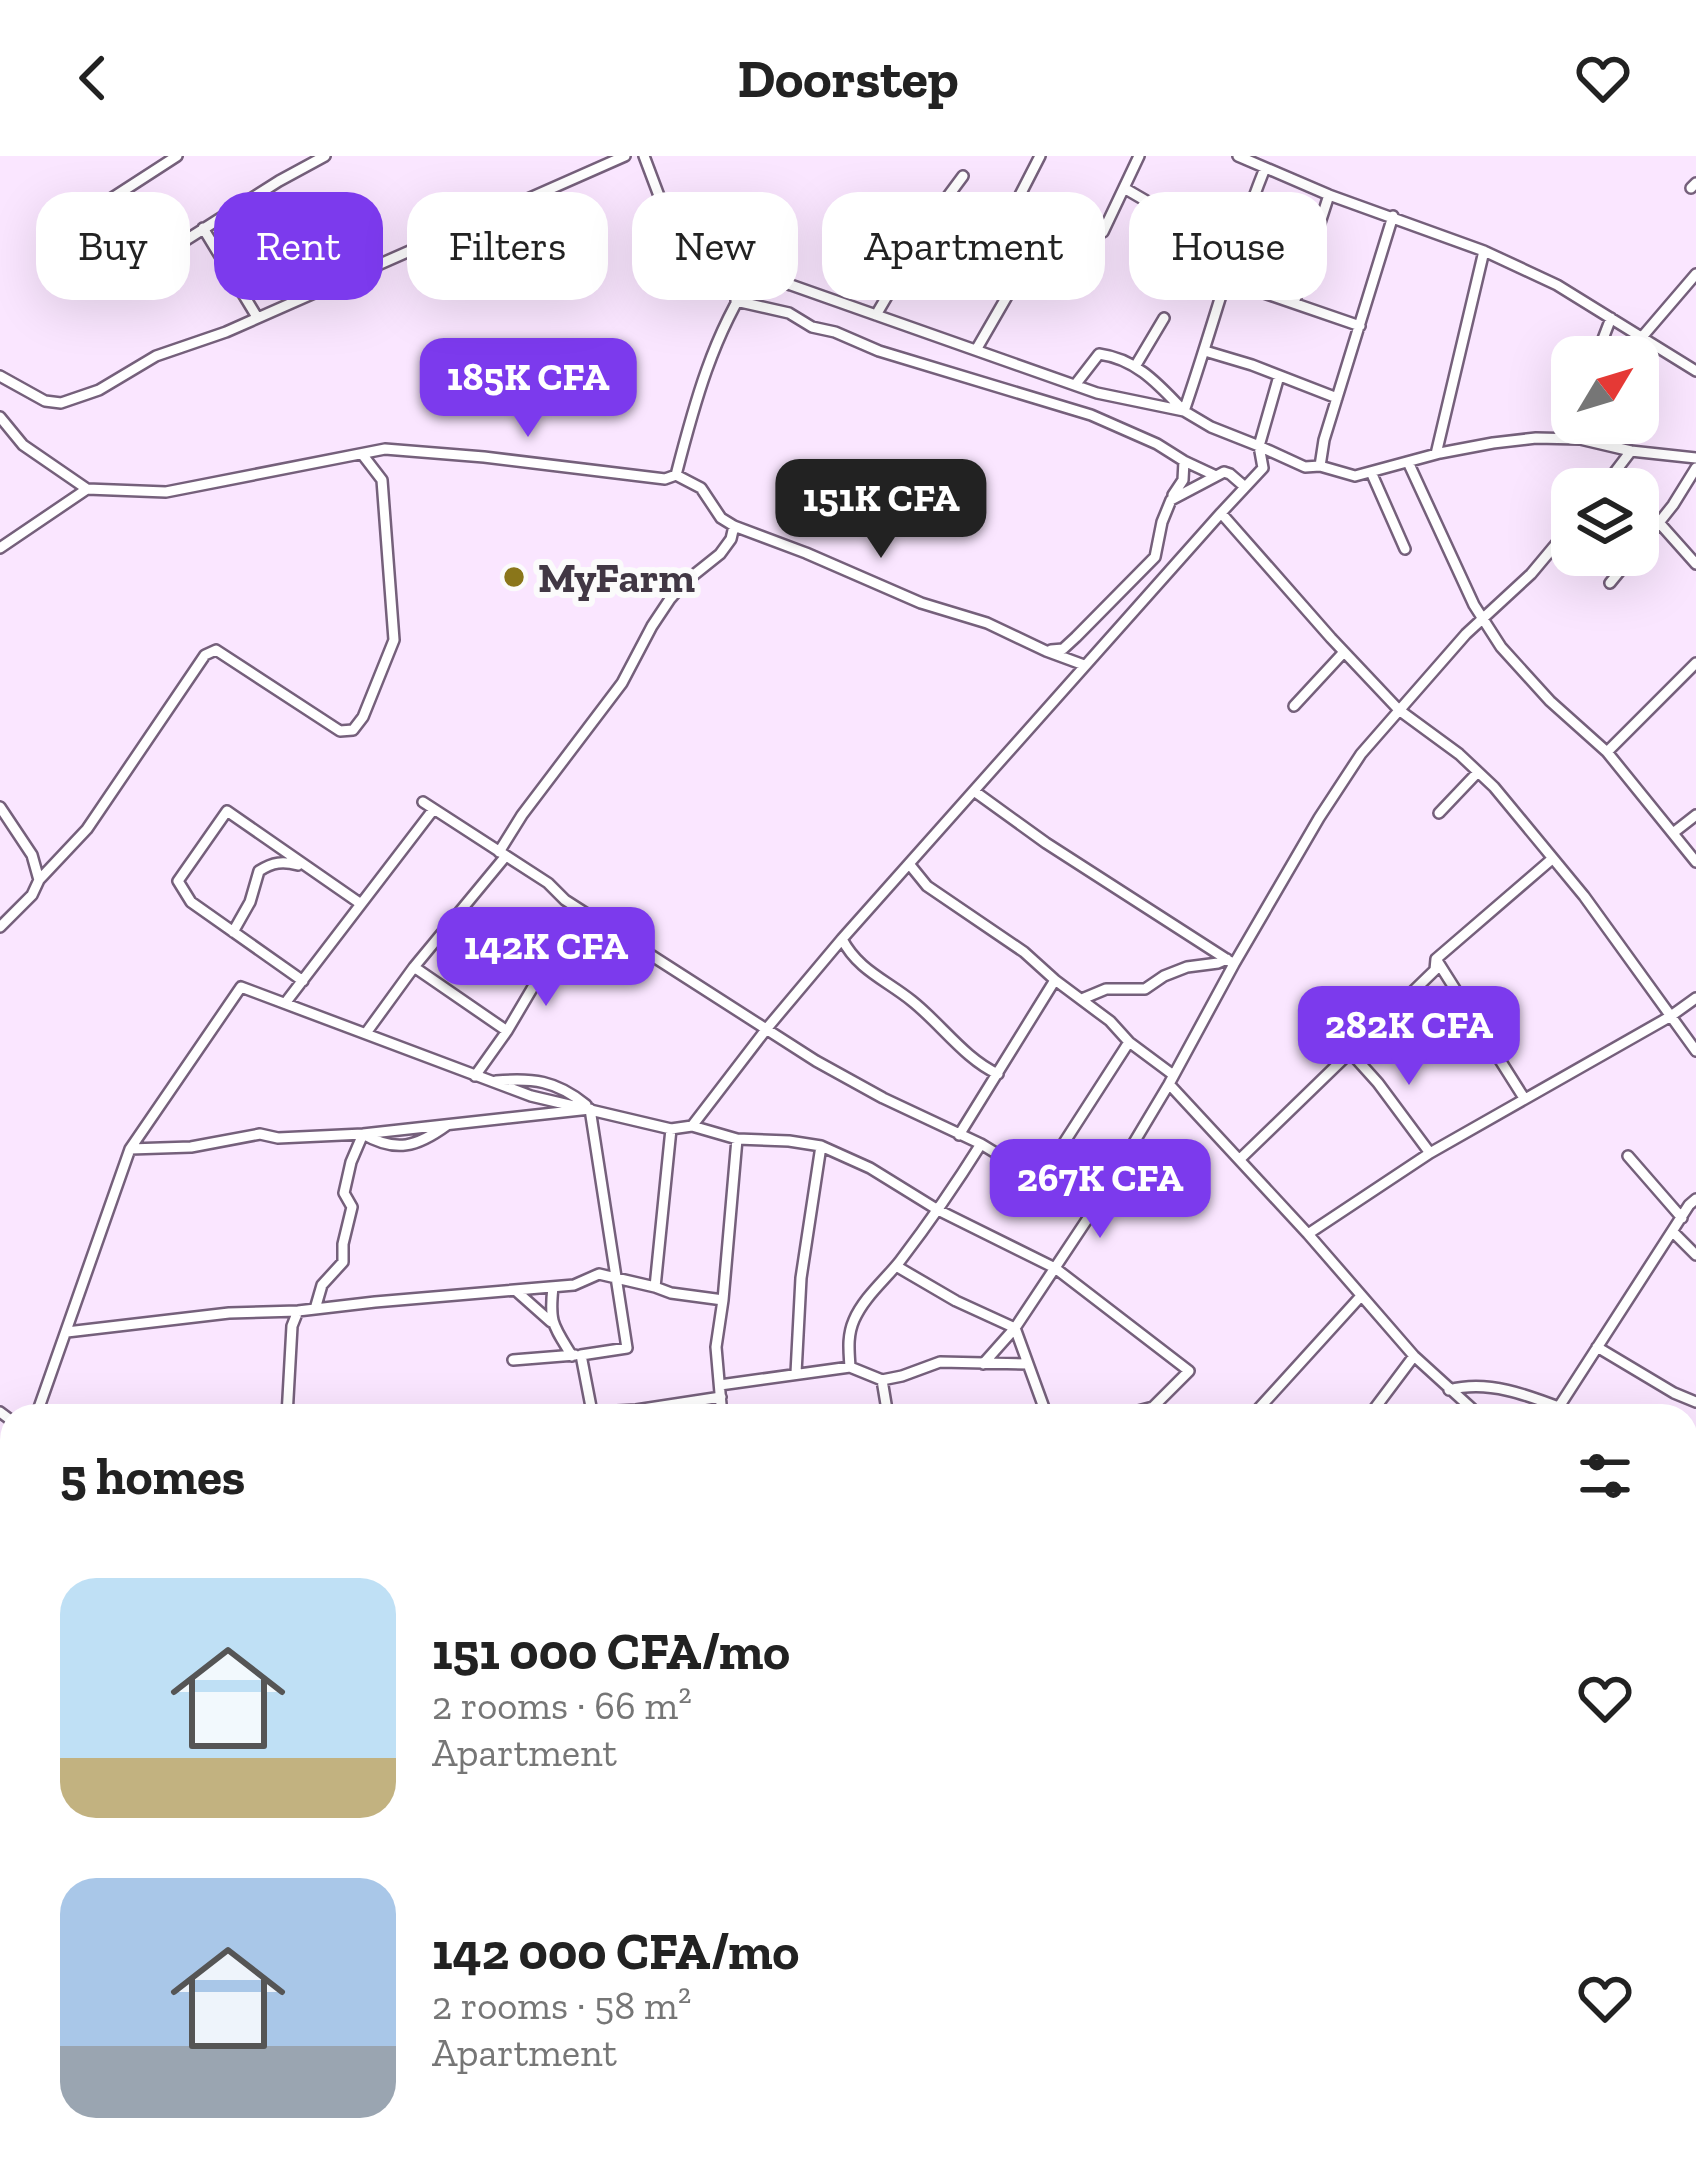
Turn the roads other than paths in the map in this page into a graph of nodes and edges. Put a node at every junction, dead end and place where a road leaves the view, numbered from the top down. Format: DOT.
graph roads {
  1 [pos="177,156"];
  2 [pos="325,156"];
  3 [pos="625,156"];
  4 [pos="644,156"];
  5 [pos="1040,156"];
  6 [pos="1139,156"];
  7 [pos="1238,156"];
  8 [pos="307,159"];
  9 [pos="1265,168"];
  10 [pos="963,176"];
  11 [pos="1124,188"];
  12 [pos="121,192"];
  13 [pos="260,192"];
  14 [pos="658,192"];
  15 [pos="1022,192"];
  16 [pos="1131,192"];
  17 [pos="1256,192"];
  18 [pos="1329,195"];
  19 [pos="1393,217"];
  20 [pos="214,221"];
  21 [pos="203,228"];
  22 [pos="1105,228"];
  23 [pos="190,237"];
  24 [pos="1484,251"];
  25 [pos="383,262"];
  26 [pos="1696,274"];
  27 [pos="798,289"];
  28 [pos="295,300"];
  29 [pos="1005,300"];
  30 [pos="1220,300"];
  31 [pos="1283,300"];
  32 [pos="736,301"];
  33 [pos="1294,304"];
  34 [pos="876,315"];
  35 [pos="256,317"];
  36 [pos="1164,318"];
  37 [pos="1610,318"];
  38 [pos="1360,326"];
  39 [pos="1604,336"];
  40 [pos="1639,336"];
  41 [pos="1644,336"];
  42 [pos="1659,348"];
  43 [pos="976,350"];
  44 [pos="1204,351"];
  45 [pos="1136,365"];
  46 [pos="1695,368"];
  47 [pos="0,376"];
  48 [pos="1279,376"];
  49 [pos="1075,385"];
  50 [pos="1337,398"];
  51 [pos="1184,411"];
  52 [pos="0,417"];
  53 [pos="1551,438"];
  54 [pos="1599,444"];
  55 [pos="1259,446"];
  56 [pos="1631,451"];
  57 [pos="362,454"];
  58 [pos="1436,454"];
  59 [pos="1696,458"];
  60 [pos="1184,461"];
  61 [pos="1408,462"];
  62 [pos="1320,466"];
  63 [pos="1618,468"];
  64 [pos="1696,468"];
  65 [pos="1371,472"];
  66 [pos="676,475"];
  67 [pos="1214,475"];
  68 [pos="1245,487"];
  69 [pos="87,488"];
  70 [pos="1171,500"];
  71 [pos="1221,512"];
  72 [pos="1660,520"];
  73 [pos="734,526"];
  74 [pos="0,548"];
  75 [pos="1405,549"];
  76 [pos="1551,550"];
  77 [pos="1696,564"];
  78 [pos="1616,576"];
  79 [pos="1610,583"];
  80 [pos="1481,619"];
  81 [pos="1046,651"];
  82 [pos="1344,652"];
  83 [pos="1696,663"];
  84 [pos="1084,664"];
  85 [pos="1294,706"];
  86 [pos="1399,710"];
  87 [pos="1607,752"];
  88 [pos="1478,772"];
  89 [pos="974,791"];
  90 [pos="0,807"];
  91 [pos="1438,813"];
  92 [pos="1696,815"];
  93 [pos="1673,833"];
  94 [pos="502,854"];
  95 [pos="1552,859"];
  96 [pos="1696,862"];
  97 [pos="910,865"];
  98 [pos="309,867"];
  99 [pos="39,880"];
  100 [pos="361,904"];
  101 [pos="462,912"];
  102 [pos="0,927"];
  103 [pos="611,927"];
  104 [pos="233,932"];
  105 [pos="842,939"];
  106 [pos="1436,959"];
  107 [pos="1230,962"];
  108 [pos="415,967"];
  109 [pos="543,970"];
  110 [pos="1055,980"];
  111 [pos="303,981"];
  112 [pos="1696,998"];
  113 [pos="1082,1000"];
  114 [pos="286,1002"];
  115 [pos="1671,1016"];
  116 [pos="768,1028"];
  117 [pos="506,1031"];
  118 [pos="366,1033"];
  119 [pos="1129,1042"];
  120 [pos="1696,1052"];
  121 [pos="1351,1053"];
  122 [pos="998,1074"];
  123 [pos="475,1076"];
  124 [pos="1171,1079"];
  125 [pos="491,1082"];
  126 [pos="531,1096"];
  127 [pos="1524,1098"];
  128 [pos="590,1109"];
  129 [pos="523,1118"];
  130 [pos="447,1125"];
  131 [pos="692,1126"];
  132 [pos="671,1129"];
  133 [pos="363,1134"];
  134 [pos="959,1135"];
  135 [pos="737,1139"];
  136 [pos="981,1144"];
  137 [pos="820,1146"];
  138 [pos="130,1149"];
  139 [pos="1430,1154"];
  140 [pos="1628,1156"];
  141 [pos="1240,1159"];
  142 [pos="1040,1180"];
  143 [pos="1696,1199"];
  144 [pos="1096,1206"];
  145 [pos="938,1210"];
  146 [pos="1682,1218"];
  147 [pos="1673,1232"];
  148 [pos="1308,1234"];
  149 [pos="1696,1255"];
  150 [pos="896,1266"];
  151 [pos="1055,1268"];
  152 [pos="616,1279"];
  153 [pos="553,1286"];
  154 [pos="655,1287"];
  155 [pos="514,1290"];
  156 [pos="1361,1296"];
  157 [pos="723,1300"];
  158 [pos="315,1310"];
  159 [pos="298,1311"];
  160 [pos="552,1323"];
  161 [pos="1015,1328"];
  162 [pos="67,1332"];
  163 [pos="1597,1347"];
  164 [pos="576,1355"];
  165 [pos="1414,1356"];
  166 [pos="513,1360"];
  167 [pos="983,1364"];
  168 [pos="1028,1364"];
  169 [pos="850,1367"];
  170 [pos="796,1372"];
  171 [pos="882,1380"];
  172 [pos="1449,1390"];
  173 [pos="720,1391"];
  174 [pos="1696,1402"];
  175 [pos="40,1404"];
  176 [pos="288,1404"];
  177 [pos="590,1404"];
  178 [pos="671,1404"];
  179 [pos="721,1404"];
  180 [pos="886,1404"];
  181 [pos="1043,1404"];
  182 [pos="1162,1404"];
  183 [pos="1263,1404"];
  184 [pos="1379,1404"];
  185 [pos="1466,1404"];
  186 [pos="1536,1404"];
  187 [pos="1562,1404"];
  1 -- 12 [label="street"];
  2 -- 8 [label="street"];
  3 -- 25 [label="street"];
  4 -- 14 [label="street"];
  5 -- 15 [label="street"];
  6 -- 11 [label="street"];
  7 -- 9 [label="street"];
  8 -- 13 [label="street"];
  9 -- 17 [label="street"];
  9 -- 18 [label="street"];
  10 -- 34 [label="street"];
  11 -- 16 [label="street"];
  11 -- 22 [label="street"];
  18 -- 19 [label="street"];
  18 -- 33 [label="street"];
  19 -- 24 [label="street"];
  19 -- 38 [label="street"];
  20 -- 21 [label="street"];
  21 -- 23 [label="street"];
  21 -- 35 [label="street"];
  24 -- 37 [label="street"];
  24 -- 58 [label="street"];
  26 -- 41 [label="street"];
  27 -- 34 [label="street"];
  28 -- 35 [label="street"];
  29 -- 43 [label="street"];
  30 -- 44 [label="street"];
  31 -- 33 [label="street"];
  32 -- 60 [label="street"];
  32 -- 66 [label="street"];
  33 -- 38 [label="street"];
  34 -- 43 [label="street"];
  35 -- 47 [label="street"];
  36 -- 45 [label="street"];
  37 -- 39 [label="street"];
  37 -- 40 [label="street"];
  38 -- 50 [label="street"];
  42 -- 46 [label="street"];
  43 -- 49 [label="street"];
  44 -- 48 [label="street"];
  44 -- 51 [label="street"];
  45 -- 49 [label="street"];
  45 -- 51 [label="street"];
  48 -- 50 [label="street"];
  48 -- 55 [label="street"];
  49 -- 51 [label="street"];
  50 -- 62 [label="street"];
  51 -- 55 [label="street"];
  52 -- 69 [label="street"];
  53 -- 58 [label="street"];
  54 -- 56 [label="street"];
  55 -- 62 [label="street"];
  55 -- 68 [label="street"];
  56 -- 59 [label="street"];
  56 -- 63 [label="street"];
  57 -- 66 [label="street"];
  57 -- 69 [label="street"];
  57 -- 99 [label="street"];
  58 -- 61 [label="street"];
  60 -- 67 [label="street"];
  60 -- 70 [label="street"];
  61 -- 65 [label="street"];
  61 -- 80 [label="street"];
  62 -- 65 [label="street"];
  64 -- 72 [label="street"];
  65 -- 75 [label="street"];
  66 -- 73 [label="street"];
  67 -- 68 [label="street"];
  67 -- 70 [label="street"];
  68 -- 71 [label="street"];
  69 -- 74 [label="street"];
  70 -- 81 [label="street"];
  71 -- 82 [label="street"];
  71 -- 84 [label="street"];
  72 -- 77 [label="street"];
  73 -- 81 [label="street"];
  73 -- 94 [label="street"];
  76 -- 80 [label="street"];
  78 -- 79 [label="street"];
  80 -- 86 [label="street"];
  80 -- 87 [label="street"];
  81 -- 84 [label="street"];
  82 -- 85 [label="street"];
  82 -- 86 [label="street"];
  83 -- 87 [label="street"];
  84 -- 89 [label="street"];
  86 -- 88 [label="street"];
  86 -- 107 [label="street"];
  87 -- 93 [label="street"];
  88 -- 91 [label="street"];
  88 -- 95 [label="street"];
  89 -- 97 [label="street"];
  89 -- 107 [label="street"];
  90 -- 99 [label="street"];
  92 -- 93 [label="street"];
  93 -- 96 [label="street"];
  94 -- 100 [label="street"];
  94 -- 101 [label="street"];
  94 -- 103 [label="street"];
  95 -- 106 [label="street"];
  95 -- 115 [label="street"];
  97 -- 105 [label="street"];
  97 -- 110 [label="street"];
  98 -- 100 [label="street"];
  98 -- 104 [label="street"];
  98 -- 104 [label="street"];
  99 -- 102 [label="street"];
  100 -- 111 [label="street"];
  101 -- 108 [label="street"];
  101 -- 109 [label="street"];
  103 -- 109 [label="street"];
  103 -- 116 [label="street"];
  104 -- 111 [label="street"];
  105 -- 116 [label="street"];
  105 -- 122 [label="street"];
  106 -- 121 [label="street"];
  106 -- 127 [label="street"];
  107 -- 113 [label="street"];
  107 -- 124 [label="street"];
  108 -- 117 [label="street"];
  108 -- 118 [label="street"];
  109 -- 117 [label="street"];
  110 -- 113 [label="street"];
  110 -- 122 [label="street"];
  111 -- 114 [label="street"];
  112 -- 115 [label="street"];
  113 -- 119 [label="street"];
  114 -- 118 [label="street"];
  114 -- 138 [label="street"];
  115 -- 120 [label="street"];
  115 -- 127 [label="street"];
  116 -- 131 [label="street"];
  116 -- 134 [label="street"];
  117 -- 123 [label="street"];
  118 -- 123 [label="street"];
  119 -- 124 [label="street"];
  119 -- 142 [label="street"];
  121 -- 139 [label="street"];
  121 -- 141 [label="street"];
  122 -- 134 [label="street"];
  123 -- 125 [label="street"];
  124 -- 141 [label="street"];
  124 -- 144 [label="street"];
  125 -- 126 [label="street"];
  125 -- 128 [label="street"];
  126 -- 128 [label="street"];
  126 -- 129 [label="street"];
  127 -- 139 [label="street"];
  128 -- 129 [label="street"];
  128 -- 132 [label="street"];
  128 -- 152 [label="street"];
  129 -- 130 [label="street"];
  130 -- 133 [label="street"];
  130 -- 133 [label="street"];
  131 -- 132 [label="street"];
  131 -- 135 [label="street"];
  132 -- 154 [label="street"];
  133 -- 138 [label="street"];
  133 -- 158 [label="street"];
  134 -- 136 [label="street"];
  135 -- 137 [label="street"];
  135 -- 157 [label="street"];
  136 -- 142 [label="street"];
  136 -- 145 [label="street"];
  137 -- 145 [label="street"];
  137 -- 170 [label="street"];
  138 -- 162 [label="street"];
  139 -- 148 [label="street"];
  140 -- 146 [label="street"];
  141 -- 148 [label="street"];
  142 -- 144 [label="street"];
  143 -- 146 [label="street"];
  144 -- 151 [label="street"];
  145 -- 150 [label="street"];
  145 -- 151 [label="street"];
  146 -- 147 [label="street"];
  147 -- 149 [label="street"];
  147 -- 163 [label="street"];
  148 -- 156 [label="street"];
  150 -- 161 [label="street"];
  150 -- 169 [label="street"];
  151 -- 161 [label="street"];
  151 -- 182 [label="street"];
  152 -- 153 [label="street"];
  152 -- 154 [label="street"];
  152 -- 164 [label="street"];
  153 -- 155 [label="street"];
  153 -- 160 [label="street"];
  154 -- 157 [label="street"];
  155 -- 158 [label="street"];
  155 -- 160 [label="street"];
  156 -- 165 [label="street"];
  156 -- 183 [label="street"];
  157 -- 173 [label="street"];
  158 -- 159 [label="street"];
  159 -- 162 [label="street"];
  159 -- 176 [label="street"];
  160 -- 164 [label="street"];
  161 -- 167 [label="street"];
  161 -- 168 [label="street"];
  162 -- 175 [label="street"];
  163 -- 174 [label="street"];
  163 -- 187 [label="street"];
  164 -- 166 [label="street"];
  164 -- 177 [label="street"];
  165 -- 172 [label="street"];
  165 -- 184 [label="street"];
  167 -- 168 [label="street"];
  167 -- 171 [label="street"];
  168 -- 181 [label="street"];
  169 -- 170 [label="street"];
  169 -- 171 [label="street"];
  170 -- 173 [label="street"];
  171 -- 180 [label="street"];
  172 -- 185 [label="street"];
  172 -- 186 [label="street"];
  173 -- 178 [label="street"];
  173 -- 179 [label="street"];
}
